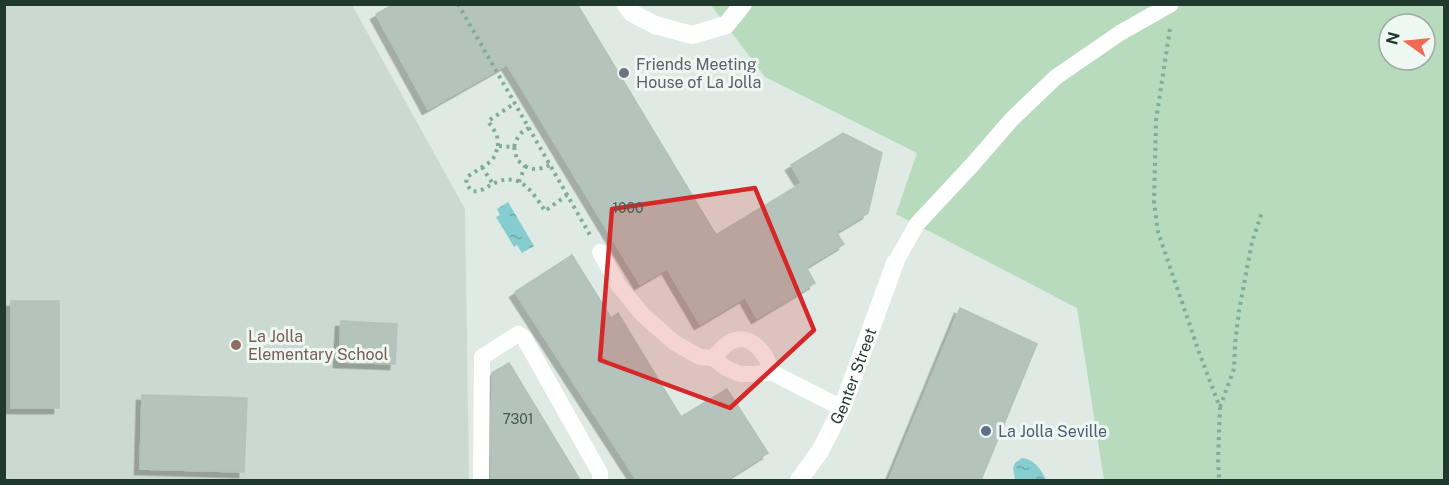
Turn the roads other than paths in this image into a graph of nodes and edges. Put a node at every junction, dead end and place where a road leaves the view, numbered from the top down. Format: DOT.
graph roads {
  1 [pos="625,4"];
  2 [pos="743,4"];
  3 [pos="1172,4"];
  4 [pos="600,252"];
  5 [pos="895,263"];
  6 [pos="713,358"];
  7 [pos="771,372"];
  8 [pos="842,408"];
  9 [pos="481,480"];
  10 [pos="600,480"];
  11 [pos="799,480"];
  1 -- 2 [label="street"];
  3 -- 5 [label="lane"];
  4 -- 6 [label="lane"];
  5 -- 8 [label="street, Genter Street"];
  6 -- 7 [label="lane"];
  6 -- 7 [label="lane"];
  7 -- 8 [label="lane"];
  8 -- 11 [label="street, Genter Street"];
  9 -- 10 [label="lane"];
}
